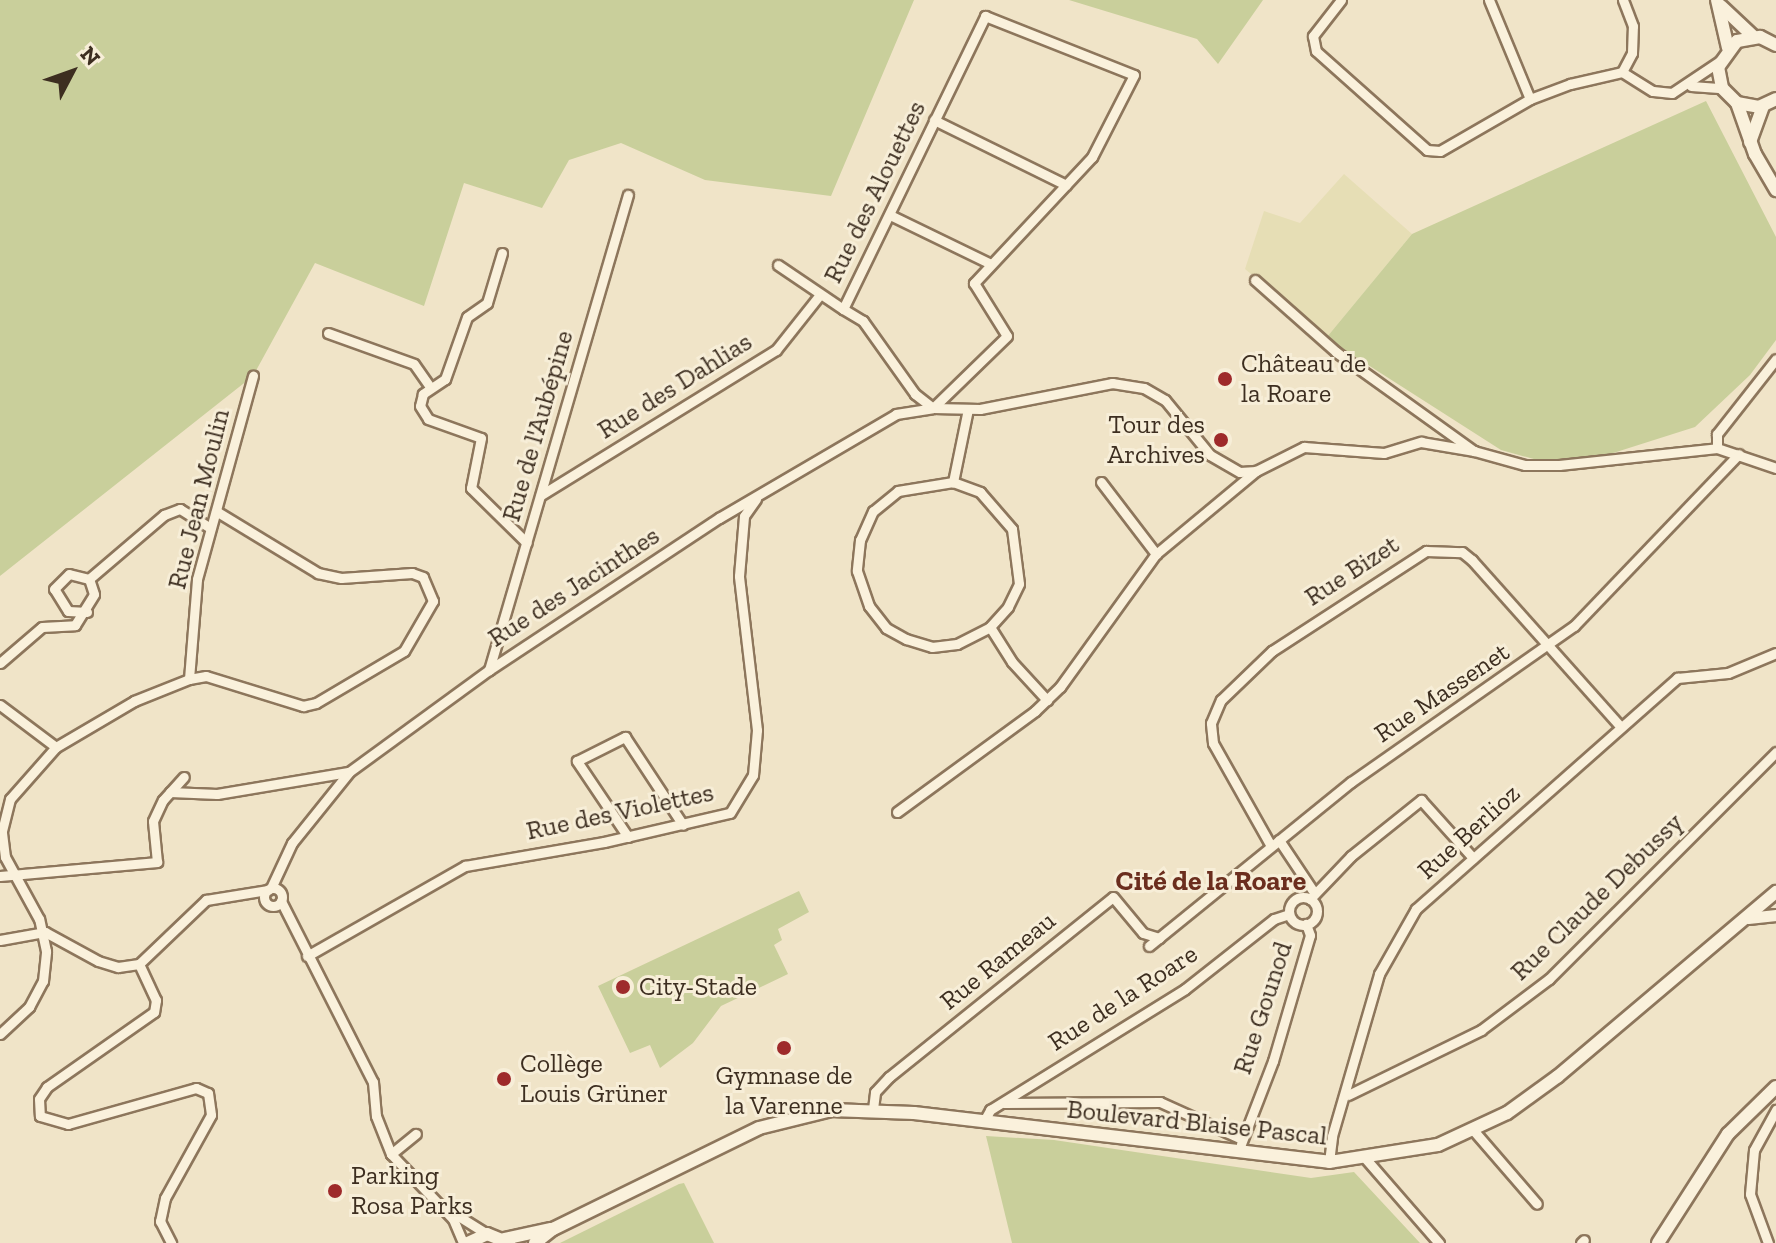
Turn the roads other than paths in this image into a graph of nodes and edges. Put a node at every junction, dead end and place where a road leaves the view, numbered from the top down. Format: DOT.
graph roads {
  1 [pos="1341,0"];
  2 [pos="1489,0"];
  3 [pos="1623,0"];
  4 [pos="1719,3"];
  5 [pos="1754,37"];
  6 [pos="1774,42"];
  7 [pos="1728,48"];
  8 [pos="1720,61"];
  9 [pos="1622,72"];
  10 [pos="1691,86"];
  11 [pos="1722,88"];
  12 [pos="1530,99"];
  13 [pos="1776,99"];
  14 [pos="1737,103"];
  15 [pos="1763,106"];
  16 [pos="934,120"];
  17 [pos="1750,142"];
  18 [pos="1066,185"];
  19 [pos="1776,190"];
  20 [pos="628,195"];
  21 [pos="892,216"];
  22 [pos="502,253"];
  23 [pos="991,264"];
  24 [pos="778,265"];
  25 [pos="1255,280"];
  26 [pos="818,297"];
  27 [pos="843,309"];
  28 [pos="328,333"];
  29 [pos="1776,359"];
  30 [pos="253,376"];
  31 [pos="431,388"];
  32 [pos="933,408"];
  33 [pos="968,409"];
  34 [pos="1717,448"];
  35 [pos="1474,451"];
  36 [pos="1739,454"];
  37 [pos="1776,468"];
  38 [pos="1256,471"];
  39 [pos="953,482"];
  40 [pos="1101,482"];
  41 [pos="760,493"];
  42 [pos="541,495"];
  43 [pos="216,511"];
  44 [pos="211,528"];
  45 [pos="527,543"];
  46 [pos="1156,554"];
  47 [pos="89,579"];
  48 [pos="87,612"];
  49 [pos="990,627"];
  50 [pos="1548,647"];
  51 [pos="1776,653"];
  52 [pos="0,663"];
  53 [pos="489,670"];
  54 [pos="189,679"];
  55 [pos="1047,700"];
  56 [pos="0,705"];
  57 [pos="1621,727"];
  58 [pos="56,747"];
  59 [pos="1776,752"];
  60 [pos="349,772"];
  61 [pos="184,777"];
  62 [pos="170,792"];
  63 [pos="897,812"];
  64 [pos="683,825"];
  65 [pos="628,837"];
  66 [pos="1275,843"];
  67 [pos="1473,858"];
  68 [pos="12,875"];
  69 [pos="0,876"];
  70 [pos="1776,892"];
  71 [pos="1312,895"];
  72 [pos="273,897"];
  73 [pos="1289,914"];
  74 [pos="1776,915"];
  75 [pos="1748,918"];
  76 [pos="1306,924"];
  77 [pos="45,932"];
  78 [pos="1159,938"];
  79 [pos="0,940"];
  80 [pos="1149,946"];
  81 [pos="307,956"];
  82 [pos="139,964"];
  83 [pos="0,1034"];
  84 [pos="1776,1087"];
  85 [pos="1348,1095"];
  86 [pos="1000,1103"];
  87 [pos="873,1109"];
  88 [pos="1776,1110"];
  89 [pos="984,1121"];
  90 [pos="1474,1131"];
  91 [pos="416,1134"];
  92 [pos="1241,1145"];
  93 [pos="391,1154"];
  94 [pos="1365,1158"];
  95 [pos="1329,1162"];
  96 [pos="1537,1204"];
  97 [pos="441,1206"];
  98 [pos="553,1229"];
  99 [pos="487,1234"];
  100 [pos="506,1241"];
  101 [pos="171,1243"];
  102 [pos="465,1243"];
  103 [pos="535,1243"];
  104 [pos="1439,1243"];
  105 [pos="1658,1243"];
  106 [pos="1768,1243"];
  1 -- 12 [label="street"];
  2 -- 12 [label="street"];
  3 -- 9 [label="street"];
  4 -- 5 [label="main road"];
  4 -- 7 [label="main road"];
  5 -- 6 [label="main road"];
  5 -- 7 [label="main road"];
  7 -- 8 [label="main road"];
  8 -- 10 [label="street"];
  8 -- 11 [label="main road"];
  9 -- 10 [label="street"];
  9 -- 12 [label="street"];
  10 -- 11 [label="street"];
  11 -- 14 [label="main road"];
  13 -- 15 [label="main road"];
  14 -- 15 [label="main road"];
  14 -- 17 [label="main road"];
  15 -- 17 [label="main road"];
  16 -- 18 [label="street"];
  16 -- 18 [label="street, Rue des Alouettes"];
  16 -- 21 [label="street, Rue des Alouettes"];
  17 -- 19 [label="main road"];
  18 -- 23 [label="street"];
  20 -- 42 [label="street, Rue de l'Aubépine"];
  21 -- 23 [label="street"];
  21 -- 27 [label="street, Rue des Alouettes"];
  22 -- 31 [label="street"];
  23 -- 32 [label="street"];
  24 -- 26 [label="street"];
  25 -- 35 [label="street"];
  26 -- 27 [label="street"];
  26 -- 42 [label="street, Rue des Dahlias"];
  27 -- 32 [label="street, Rue des Alouettes"];
  28 -- 31 [label="street"];
  29 -- 34 [label="street"];
  30 -- 43 [label="street, Rue Jean Moulin"];
  31 -- 45 [label="street"];
  32 -- 33 [label="street, Rue des Jacinthes"];
  32 -- 41 [label="street, Rue des Jacinthes"];
  33 -- 38 [label="street, Rue des Jacinthes"];
  33 -- 39 [label="street"];
  34 -- 35 [label="street"];
  34 -- 36 [label="street"];
  35 -- 38 [label="street"];
  36 -- 37 [label="street"];
  36 -- 50 [label="street, Rue Massenet"];
  38 -- 46 [label="street"];
  39 -- 49 [label="street"];
  39 -- 49 [label="street"];
  40 -- 46 [label="street"];
  41 -- 53 [label="street, Rue des Jacinthes"];
  41 -- 64 [label="street, Rue des Violettes"];
  42 -- 45 [label="street, Rue de l'Aubépine"];
  43 -- 44 [label="street, Rue Jean Moulin"];
  43 -- 54 [label="street"];
  44 -- 47 [label="street"];
  44 -- 54 [label="street, Rue Jean Moulin"];
  45 -- 53 [label="street, Rue de l'Aubépine"];
  46 -- 55 [label="street"];
  47 -- 48 [label="street"];
  47 -- 48 [label="street"];
  48 -- 52 [label="street"];
  49 -- 55 [label="street"];
  50 -- 57 [label="street, Rue Bizet"];
  50 -- 66 [label="street, Rue Massenet"];
  50 -- 66 [label="street, Rue Bizet"];
  51 -- 57 [label="street, Rue Berlioz"];
  53 -- 60 [label="street, Rue des Jacinthes"];
  54 -- 58 [label="street"];
  55 -- 63 [label="street"];
  56 -- 58 [label="street"];
  57 -- 67 [label="street, Rue Berlioz"];
  58 -- 68 [label="street"];
  59 -- 85 [label="street, Rue Claude Debussy"];
  60 -- 62 [label="street"];
  60 -- 72 [label="street, Rue des Jacinthes"];
  61 -- 62 [label="street"];
  62 -- 68 [label="street"];
  64 -- 65 [label="street, Rue des Violettes"];
  64 -- 65 [label="street"];
  65 -- 81 [label="street, Rue des Violettes"];
  66 -- 71 [label="street, Rue Bizet"];
  66 -- 78 [label="street, Rue Massenet"];
  67 -- 71 [label="street, Rue de la Roare"];
  67 -- 85 [label="street, Rue Berlioz"];
  68 -- 69 [label="street"];
  68 -- 77 [label="street"];
  70 -- 75 [label="main road, Boulevard Blaise Pascal"];
  71 -- 73 [label="street, Rue de la Roare"];
  71 -- 76 [label="street"];
  72 -- 81 [label="street"];
  72 -- 82 [label="street"];
  73 -- 76 [label="street"];
  73 -- 86 [label="street, Rue de la Roare"];
  74 -- 75 [label="street"];
  75 -- 90 [label="main road, Boulevard Blaise Pascal"];
  76 -- 92 [label="street, Rue Gounod"];
  77 -- 79 [label="street"];
  77 -- 82 [label="street"];
  77 -- 83 [label="street"];
  78 -- 80 [label="street, Rue Massenet"];
  78 -- 87 [label="street, Rue Rameau"];
  81 -- 93 [label="street"];
  82 -- 101 [label="street"];
  84 -- 105 [label="main road"];
  85 -- 95 [label="street, Rue Berlioz"];
  86 -- 89 [label="street, Rue de la Roare"];
  86 -- 92 [label="street, Boulevard Blaise Pascal"];
  87 -- 89 [label="main road, Boulevard Blaise Pascal"];
  87 -- 98 [label="main road, Boulevard Blaise Pascal"];
  88 -- 106 [label="street"];
  89 -- 92 [label="main road, Boulevard Blaise Pascal"];
  90 -- 94 [label="main road, Boulevard Blaise Pascal"];
  90 -- 96 [label="street"];
  91 -- 93 [label="street"];
  92 -- 95 [label="main road, Boulevard Blaise Pascal"];
  93 -- 97 [label="street"];
  94 -- 95 [label="main road, Boulevard Blaise Pascal"];
  94 -- 104 [label="street"];
  97 -- 99 [label="street"];
  97 -- 102 [label="street"];
  98 -- 100 [label="main road, Boulevard Blaise Pascal"];
  98 -- 103 [label="main road, Boulevard Blaise Pascal"];
  99 -- 100 [label="main road"];
  99 -- 102 [label="main road"];
}
